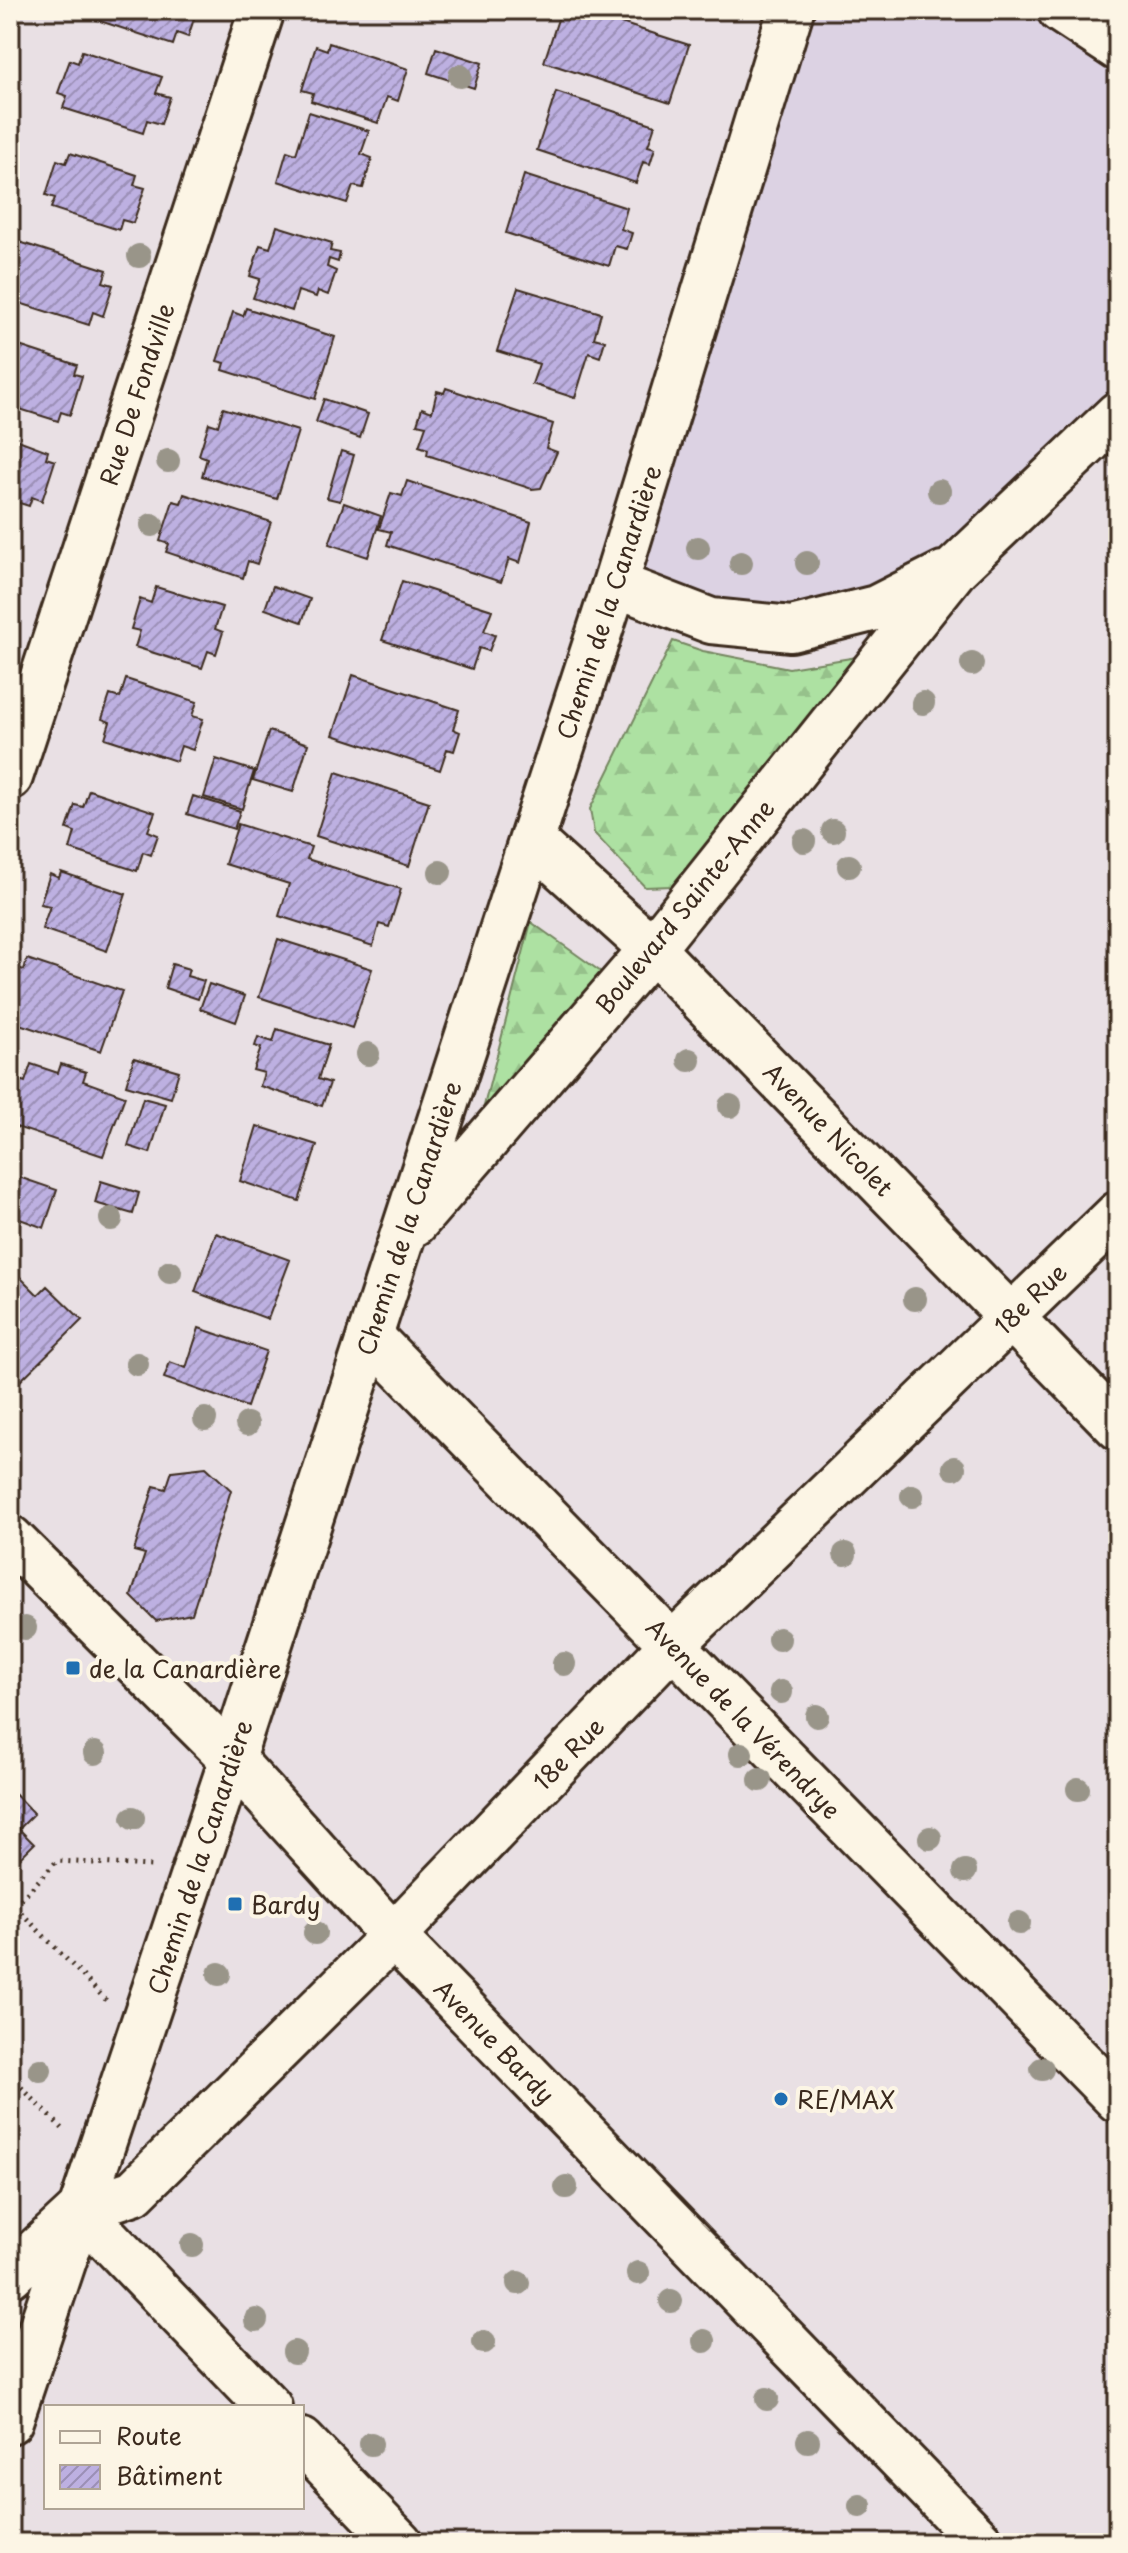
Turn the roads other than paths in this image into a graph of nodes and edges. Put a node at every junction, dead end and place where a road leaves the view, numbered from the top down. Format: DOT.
graph roads {
  1 [pos="262,10"];
  2 [pos="791,10"];
  3 [pos="1060,10"];
  4 [pos="1118,48"];
  5 [pos="1118,414"];
  6 [pos="956,568"];
  7 [pos="615,584"];
  8 [pos="10,777"];
  9 [pos="532,841"];
  10 [pos="652,949"];
  11 [pos="1118,1214"];
  12 [pos="402,1237"];
  13 [pos="1011,1315"];
  14 [pos="370,1336"];
  15 [pos="1118,1427"];
  16 [pos="10,1538"];
  17 [pos="672,1645"];
  18 [pos="232,1759"];
  19 [pos="393,1936"];
  20 [pos="1118,2100"];
  21 [pos="80,2210"];
  22 [pos="10,2275"];
  23 [pos="267,2405"];
  24 [pos="10,2421"];
  25 [pos="304,2443"];
  26 [pos="400,2543"];
  27 [pos="982,2543"];
  1 -- 8 [label="street, Rue De Fondville"];
  2 -- 7 [label="street, Chemin de la Canardière"];
  3 -- 4 [label="street"];
  5 -- 6 [label="street, Boulevard Sainte-Anne"];
  6 -- 7 [label="street, Boulevard Sainte-Anne"];
  6 -- 10 [label="street, Boulevard Sainte-Anne"];
  7 -- 9 [label="street, Chemin de la Canardière"];
  9 -- 10 [label="street, Avenue Nicolet"];
  9 -- 12 [label="street, Chemin de la Canardière"];
  10 -- 12 [label="street, Boulevard Sainte-Anne"];
  10 -- 13 [label="street, Avenue Nicolet"];
  11 -- 13 [label="street, 18e Rue"];
  12 -- 14 [label="street, Chemin de la Canardière"];
  13 -- 15 [label="street, Avenue Nicolet"];
  13 -- 17 [label="street, 18e Rue"];
  14 -- 17 [label="street, Avenue de la Vérendrye"];
  14 -- 18 [label="street, Chemin de la Canardière"];
  16 -- 18 [label="street, Avenue Bardy"];
  17 -- 19 [label="street, 18e Rue"];
  17 -- 20 [label="street, Avenue de la Vérendrye"];
  18 -- 19 [label="street, Avenue Bardy"];
  18 -- 21 [label="street, Chemin de la Canardière"];
  19 -- 21 [label="street, 18e Rue"];
  19 -- 27 [label="street, Avenue Bardy"];
  21 -- 22 [label="street, 18e Rue"];
  21 -- 23 [label="street"];
  21 -- 24 [label="street, Chemin de la Canardière"];
  25 -- 26 [label="street"];
}
